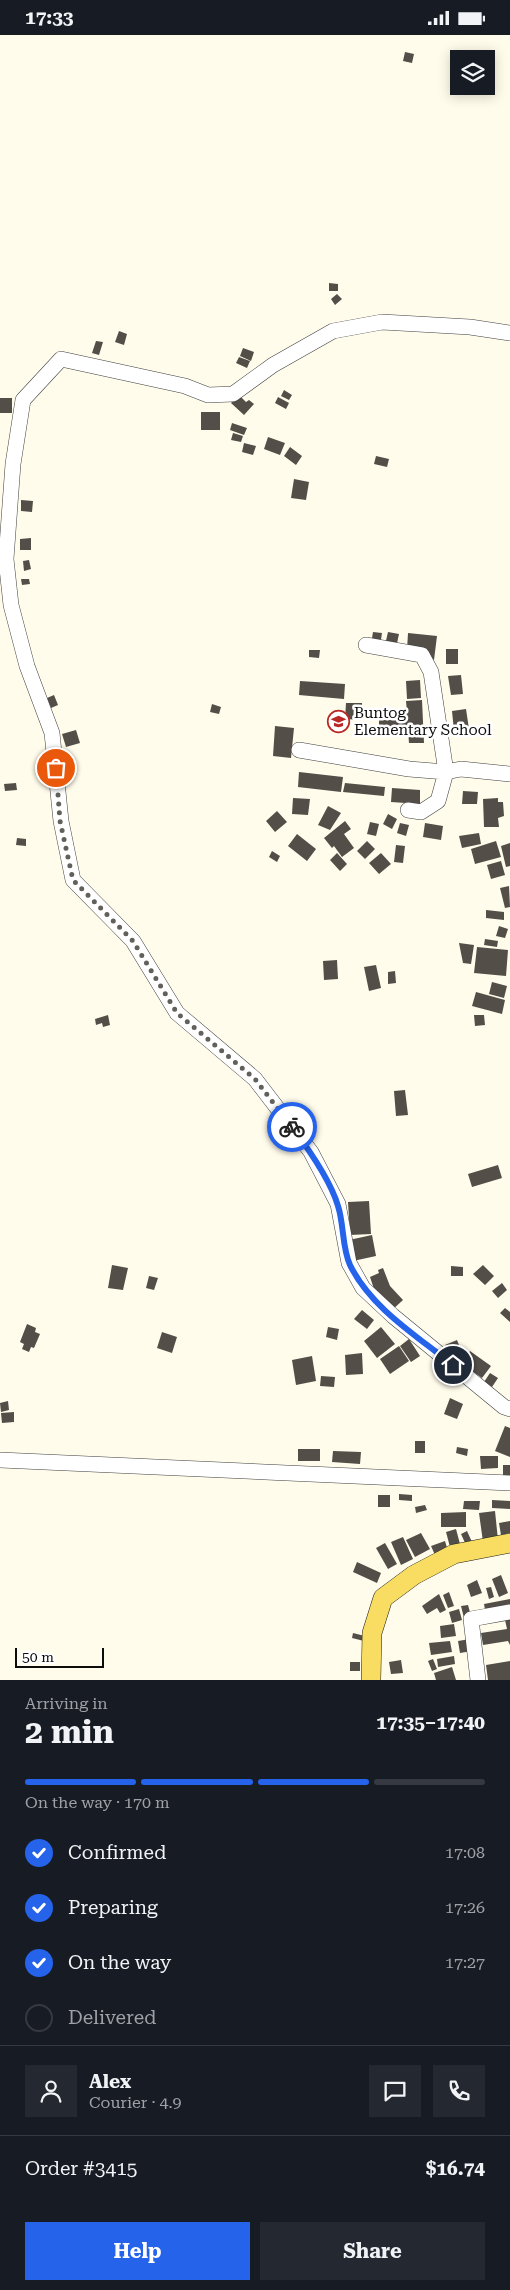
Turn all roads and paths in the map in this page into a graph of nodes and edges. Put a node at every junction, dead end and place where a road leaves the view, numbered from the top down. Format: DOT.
graph roads {
  1 [pos="510,333"];
  2 [pos="366,645"];
  3 [pos="299,750"];
  4 [pos="446,772"];
  5 [pos="510,774"];
  6 [pos="408,810"];
  7 [pos="510,1409"];
  8 [pos="0,1460"];
  9 [pos="510,1483"];
  10 [pos="510,1543"];
  11 [pos="510,1612"];
  12 [pos="371,1680"];
  13 [pos="478,1680"];
  1 -- 7 [label="street"];
  2 -- 4 [label="street"];
  3 -- 4 [label="street"];
  4 -- 5 [label="street"];
  4 -- 6 [label="street"];
  8 -- 9 [label="street"];
  10 -- 12 [label="main road"];
  11 -- 13 [label="street"];
}
